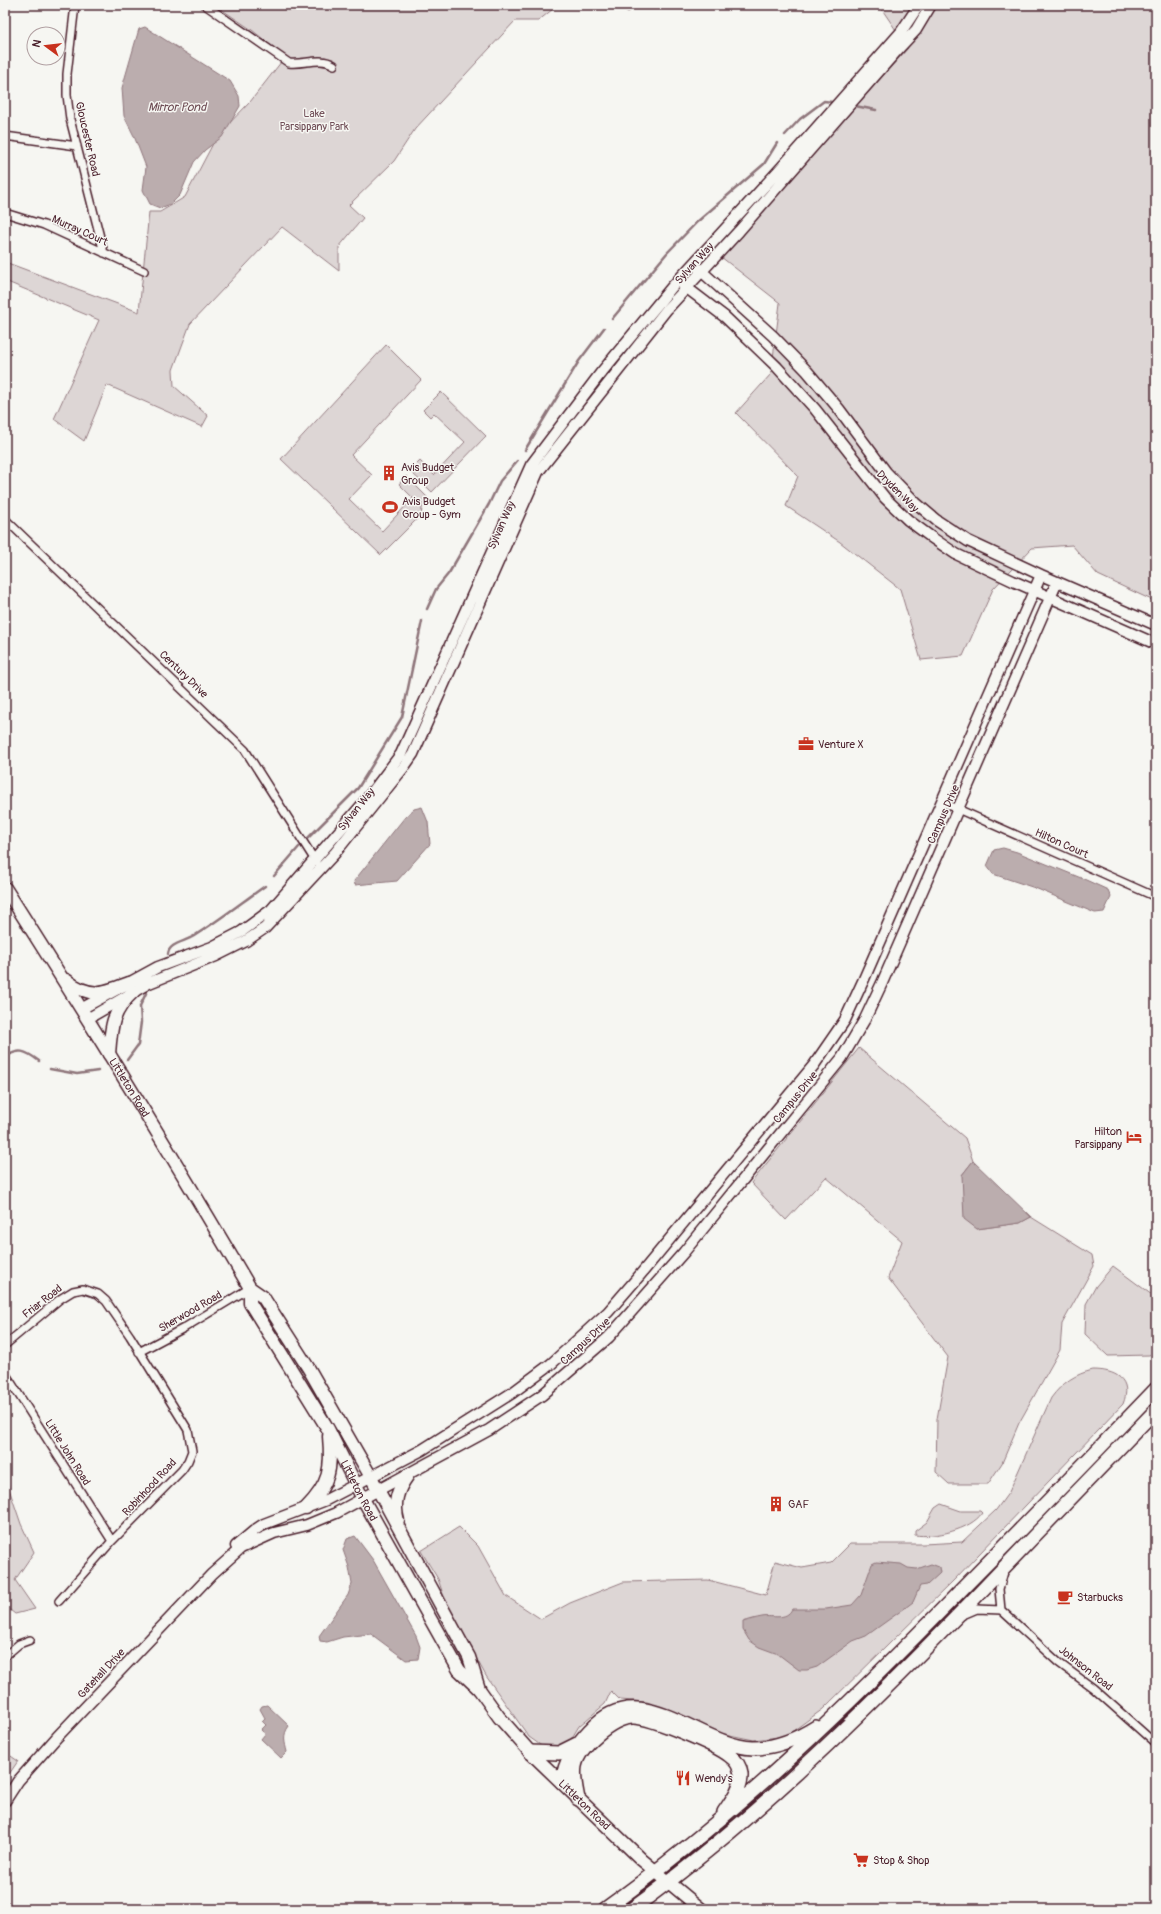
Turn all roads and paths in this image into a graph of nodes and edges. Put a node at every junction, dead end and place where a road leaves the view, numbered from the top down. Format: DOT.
graph roads {
  1 [pos="75,5"];
  2 [pos="205,5"];
  3 [pos="919,5"];
  4 [pos="931,5"];
  5 [pos="896,45"];
  6 [pos="334,65"];
  7 [pos="5,136"];
  8 [pos="77,146"];
  9 [pos="798,156"];
  10 [pos="5,213"];
  11 [pos="104,253"];
  12 [pos="694,264"];
  13 [pos="144,271"];
  14 [pos="702,272"];
  15 [pos="678,282"];
  16 [pos="687,289"];
  17 [pos="632,344"];
  18 [pos="5,519"];
  19 [pos="1041,575"];
  20 [pos="1057,582"];
  21 [pos="1035,591"];
  22 [pos="1050,597"];
  23 [pos="1156,625"];
  24 [pos="1156,644"];
  25 [pos="942,802"];
  26 [pos="958,810"];
  27 [pos="315,859"];
  28 [pos="321,868"];
  29 [pos="5,888"];
  30 [pos="1156,897"];
  31 [pos="61,975"];
  32 [pos="132,987"];
  33 [pos="84,1014"];
  34 [pos="109,1054"];
  35 [pos="250,1288"];
  36 [pos="5,1345"];
  37 [pos="139,1352"];
  38 [pos="5,1373"];
  39 [pos="1156,1389"];
  40 [pos="1156,1410"];
  41 [pos="328,1429"];
  42 [pos="408,1475"];
  43 [pos="371,1477"];
  44 [pos="356,1485"];
  45 [pos="378,1491"];
  46 [pos="363,1499"];
  47 [pos="306,1508"];
  48 [pos="402,1534"];
  49 [pos="112,1541"];
  50 [pos="1008,1563"];
  51 [pos="219,1566"];
  52 [pos="59,1602"];
  53 [pos="1001,1610"];
  54 [pos="950,1623"];
  55 [pos="30,1640"];
  56 [pos="5,1656"];
  57 [pos="479,1689"];
  58 [pos="837,1715"];
  59 [pos="577,1744"];
  60 [pos="1156,1744"];
  61 [pos="530,1752"];
  62 [pos="562,1782"];
  63 [pos="578,1799"];
  64 [pos="5,1801"];
  65 [pos="718,1822"];
  66 [pos="657,1872"];
  67 [pos="668,1881"];
  68 [pos="605,1909"];
  69 [pos="632,1909"];
  70 [pos="701,1909"];
  1 -- 8 [label="street, Gloucester Road"];
  2 -- 6 [label="street"];
  3 -- 5 [label="street, Sylvan Way"];
  4 -- 5 [label="street, Sylvan Way"];
  5 -- 9 [label="street, Sylvan Way"];
  7 -- 8 [label="street"];
  8 -- 11 [label="street, Gloucester Road"];
  9 -- 12 [label="street, Sylvan Way"];
  9 -- 14 [label="street, Sylvan Way"];
  10 -- 11 [label="street, Murray Court"];
  11 -- 13 [label="street, Murray Court"];
  12 -- 14 [label="street, Dryden Way"];
  12 -- 15 [label="street, Sylvan Way"];
  14 -- 16 [label="street, Sylvan Way"];
  14 -- 19 [label="street, Dryden Way"];
  15 -- 16 [label="street, Dryden Way"];
  15 -- 17 [label="street, Sylvan Way"];
  16 -- 17 [label="street, Sylvan Way"];
  16 -- 21 [label="street, Dryden Way"];
  17 -- 27 [label="street, Sylvan Way"];
  17 -- 28 [label="street, Sylvan Way"];
  18 -- 27 [label="street, Century Drive"];
  19 -- 20 [label="street, Dryden Way"];
  19 -- 21 [label="street, Campus Drive"];
  20 -- 22 [label="street, Campus Drive"];
  20 -- 23 [label="street, Dryden Way"];
  21 -- 22 [label="street, Dryden Way"];
  21 -- 25 [label="street, Campus Drive"];
  22 -- 24 [label="street, Dryden Way"];
  22 -- 26 [label="street, Campus Drive"];
  25 -- 26 [label="street, Hilton Court"];
  25 -- 43 [label="street, Campus Drive"];
  26 -- 30 [label="street, Hilton Court"];
  26 -- 42 [label="street, Campus Drive"];
  27 -- 28 [label="street, Century Drive"];
  27 -- 32 [label="street, Sylvan Way"];
  28 -- 32 [label="street, Sylvan Way"];
  29 -- 31 [label="main road, Littleton Road"];
  31 -- 32 [label="main road"];
  31 -- 33 [label="main road, Littleton Road"];
  32 -- 33 [label="street, Sylvan Way"];
  32 -- 34 [label="main road"];
  33 -- 34 [label="main road, Littleton Road"];
  34 -- 35 [label="main road, Littleton Road"];
  35 -- 37 [label="street, Sherwood Road"];
  35 -- 41 [label="main road, Littleton Road"];
  35 -- 43 [label="main road, Littleton Road"];
  36 -- 37 [label="street, Friar Road"];
  37 -- 49 [label="street, Robinhood Road"];
  38 -- 49 [label="street, Little John Road"];
  39 -- 58 [label="highway"];
  40 -- 50 [label="highway"];
  41 -- 44 [label="main road, Littleton Road"];
  41 -- 47 [label="main road"];
  42 -- 45 [label="street, Campus Drive"];
  42 -- 48 [label="main road"];
  43 -- 44 [label="street, Gatehall Drive"];
  43 -- 45 [label="main road, Littleton Road"];
  44 -- 46 [label="main road, Littleton Road"];
  44 -- 47 [label="street, Gatehall Drive"];
  45 -- 46 [label="street, Gatehall Drive"];
  45 -- 48 [label="main road, Littleton Road"];
  46 -- 51 [label="street, Gatehall Drive"];
  46 -- 57 [label="main road, Littleton Road"];
  47 -- 51 [label="street, Gatehall Drive"];
  48 -- 57 [label="main road, Littleton Road"];
  49 -- 52 [label="street, Robinhood Road"];
  50 -- 53 [label="street"];
  50 -- 54 [label="highway"];
  51 -- 64 [label="street, Gatehall Drive"];
  53 -- 54 [label="street"];
  53 -- 60 [label="street, Johnson Road"];
  54 -- 67 [label="highway"];
  55 -- 56 [label="street"];
  57 -- 61 [label="main road, Littleton Road"];
  58 -- 59 [label="highway"];
  58 -- 65 [label="highway"];
  59 -- 61 [label="highway"];
  59 -- 62 [label="highway"];
  61 -- 62 [label="main road, Littleton Road"];
  62 -- 63 [label="main road, Littleton Road"];
  63 -- 65 [label="highway"];
  63 -- 66 [label="main road, Littleton Road"];
  65 -- 66 [label="highway"];
  66 -- 67 [label="main road, Littleton Road"];
  66 -- 68 [label="highway"];
  67 -- 69 [label="highway"];
  67 -- 70 [label="main road, Littleton Road"];
}
